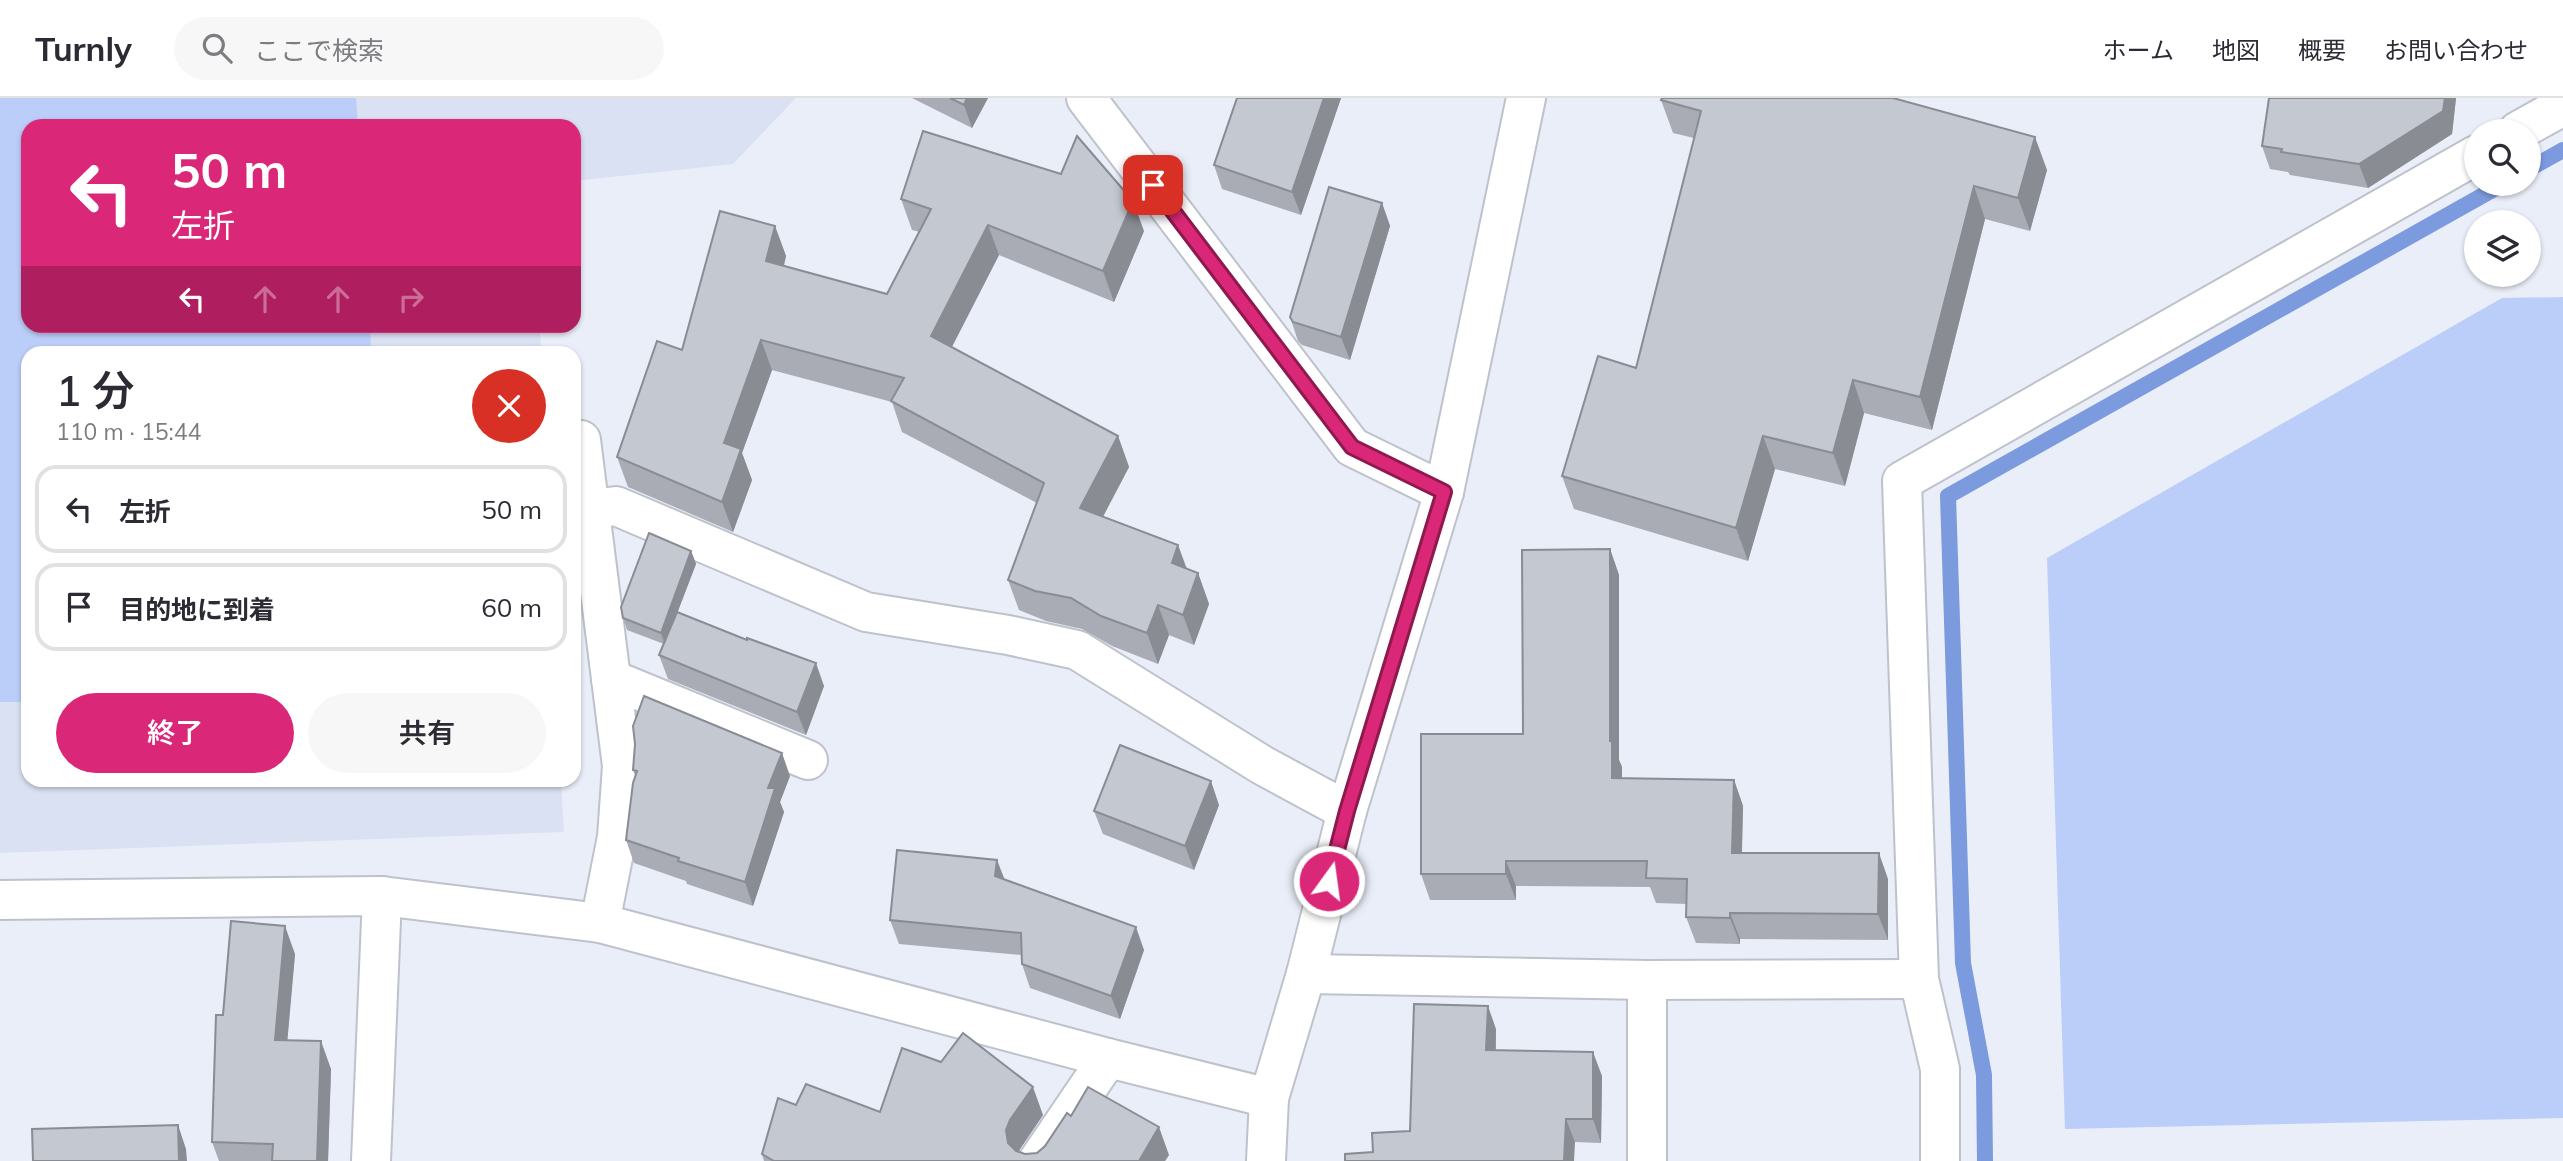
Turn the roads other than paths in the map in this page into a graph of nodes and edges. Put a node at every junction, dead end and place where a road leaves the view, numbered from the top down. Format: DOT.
graph roads {
  1 [pos="1086,98"];
  2 [pos="1526,98"];
  3 [pos="2563,106"];
  4 [pos="2540,119"];
  5 [pos="2464,162"];
  6 [pos="582,440"];
  7 [pos="1444,492"];
  8 [pos="590,509"];
  9 [pos="611,680"];
  10 [pos="808,760"];
  11 [pos="1347,811"];
  12 [pos="382,896"];
  13 [pos="0,900"];
  14 [pos="600,923"];
  15 [pos="1306,974"];
  16 [pos="1919,979"];
  17 [pos="1647,980"];
  18 [pos="1108,1058"];
  19 [pos="1269,1098"];
  20 [pos="371,1161"];
  21 [pos="1038,1161"];
  22 [pos="1266,1161"];
  23 [pos="1647,1161"];
  24 [pos="1940,1161"];
  1 -- 7 [label="street"];
  2 -- 7 [label="street"];
  3 -- 4 [label="street"];
  5 -- 16 [label="street"];
  6 -- 8 [label="street"];
  7 -- 11 [label="street"];
  8 -- 9 [label="street"];
  8 -- 11 [label="street"];
  9 -- 10 [label="street"];
  9 -- 14 [label="street"];
  11 -- 15 [label="street"];
  12 -- 13 [label="street"];
  12 -- 14 [label="street"];
  12 -- 20 [label="street"];
  14 -- 18 [label="street"];
  15 -- 17 [label="street"];
  15 -- 19 [label="street"];
  16 -- 17 [label="street"];
  16 -- 24 [label="street"];
  17 -- 23 [label="street"];
  18 -- 19 [label="street"];
  18 -- 21 [label="street"];
  19 -- 22 [label="street"];
}
